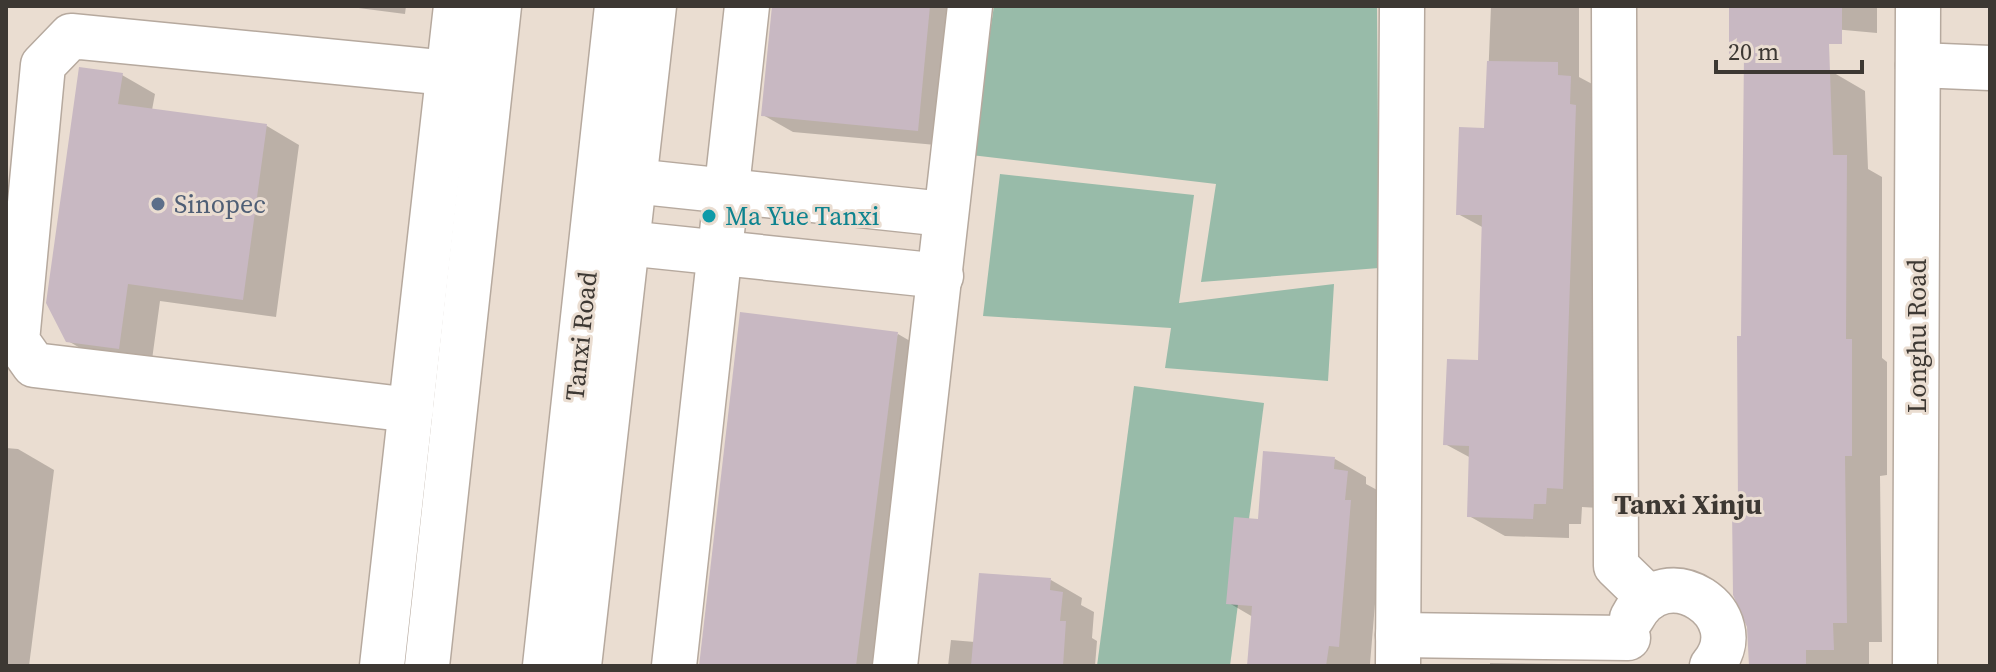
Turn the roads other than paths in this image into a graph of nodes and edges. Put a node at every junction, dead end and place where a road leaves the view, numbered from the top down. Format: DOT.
graph roads {
  1 [pos="456,6"];
  2 [pos="499,6"];
  3 [pos="617,6"];
  4 [pos="654,6"];
  5 [pos="747,6"];
  6 [pos="970,6"];
  7 [pos="1402,6"];
  8 [pos="1614,6"];
  9 [pos="1918,6"];
  10 [pos="1918,65"];
  11 [pos="1990,68"];
  12 [pos="448,73"];
  13 [pos="616,179"];
  14 [pos="726,191"];
  15 [pos="944,214"];
  16 [pos="609,241"];
  17 [pos="720,251"];
  18 [pos="941,276"];
  19 [pos="411,410"];
  20 [pos="1649,598"];
  21 [pos="1398,651"];
  22 [pos="1633,652"];
  23 [pos="382,666"];
  24 [pos="427,666"];
  25 [pos="545,666"];
  26 [pos="579,666"];
  27 [pos="674,666"];
  28 [pos="895,666"];
  29 [pos="1712,666"];
  30 [pos="1915,666"];
  1 -- 12 [label="street"];
  2 -- 24 [label="street"];
  3 -- 13 [label="street, Tanxi Road"];
  4 -- 13 [label="street"];
  5 -- 14 [label="street"];
  6 -- 15 [label="street"];
  7 -- 21 [label="street"];
  8 -- 20 [label="street"];
  9 -- 10 [label="street, Longhu Road"];
  10 -- 11 [label="street"];
  10 -- 30 [label="street, Longhu Road"];
  12 -- 19 [label="street"];
  12 -- 19 [label="street"];
  13 -- 14 [label="street"];
  13 -- 16 [label="street, Tanxi Road"];
  14 -- 15 [label="street"];
  14 -- 17 [label="street"];
  15 -- 18 [label="street"];
  16 -- 17 [label="street"];
  16 -- 25 [label="street, Tanxi Road"];
  16 -- 26 [label="street"];
  17 -- 18 [label="street"];
  17 -- 27 [label="street"];
  18 -- 28 [label="street"];
  19 -- 23 [label="street"];
  20 -- 22 [label="street"];
  20 -- 29 [label="street"];
  21 -- 22 [label="street"];
}
